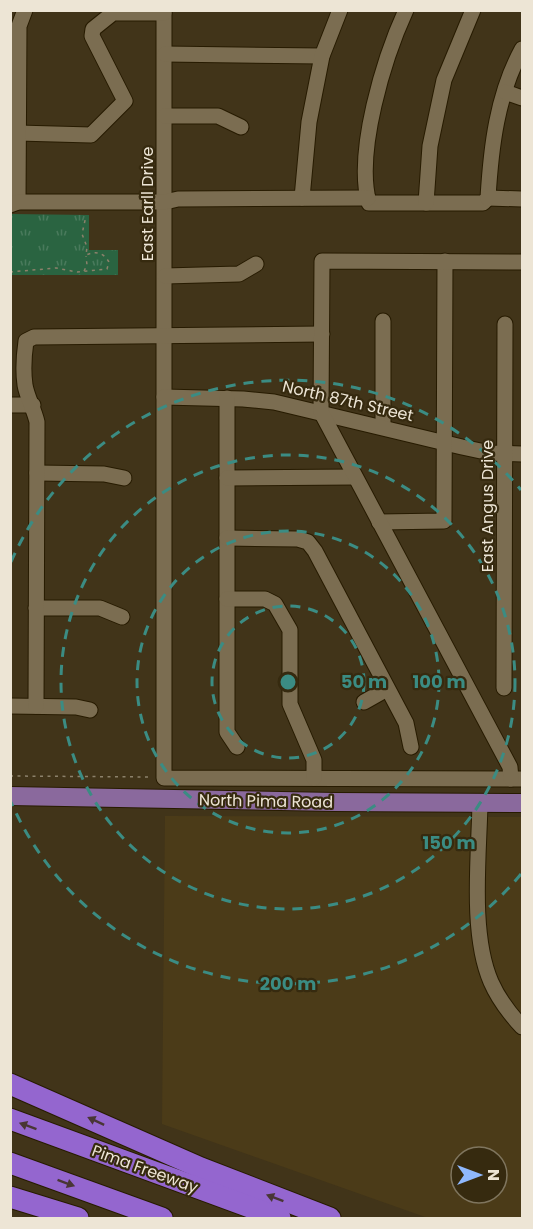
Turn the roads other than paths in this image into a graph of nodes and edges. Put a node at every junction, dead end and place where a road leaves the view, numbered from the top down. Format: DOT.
graph roads {
  1 [pos="25,10"];
  2 [pos="340,10"];
  3 [pos="406,10"];
  4 [pos="473,10"];
  5 [pos="165,12"];
  6 [pos="522,49"];
  7 [pos="165,54"];
  8 [pos="322,56"];
  9 [pos="505,92"];
  10 [pos="522,98"];
  11 [pos="165,116"];
  12 [pos="241,127"];
  13 [pos="18,134"];
  14 [pos="302,198"];
  15 [pos="522,199"];
  16 [pos="13,201"];
  17 [pos="369,201"];
  18 [pos="485,201"];
  19 [pos="165,202"];
  20 [pos="426,203"];
  21 [pos="445,261"];
  22 [pos="522,262"];
  23 [pos="256,264"];
  24 [pos="165,276"];
  25 [pos="383,321"];
  26 [pos="506,324"];
  27 [pos="322,334"];
  28 [pos="164,336"];
  29 [pos="164,398"];
  30 [pos="227,398"];
  31 [pos="10,405"];
  32 [pos="33,405"];
  33 [pos="321,412"];
  34 [pos="383,427"];
  35 [pos="445,443"];
  36 [pos="505,453"];
  37 [pos="522,454"];
  38 [pos="37,473"];
  39 [pos="355,477"];
  40 [pos="124,478"];
  41 [pos="227,478"];
  42 [pos="379,522"];
  43 [pos="227,538"];
  44 [pos="227,599"];
  45 [pos="36,608"];
  46 [pos="122,617"];
  47 [pos="504,688"];
  48 [pos="387,689"];
  49 [pos="364,702"];
  50 [pos="10,706"];
  51 [pos="36,706"];
  52 [pos="90,710"];
  53 [pos="237,747"];
  54 [pos="411,747"];
  55 [pos="314,778"];
  56 [pos="517,779"];
  57 [pos="10,796"];
  58 [pos="522,802"];
  59 [pos="480,803"];
  60 [pos="522,1027"];
  61 [pos="10,1084"];
  62 [pos="10,1119"];
  63 [pos="10,1163"];
  64 [pos="10,1197"];
  65 [pos="78,1218"];
  66 [pos="162,1218"];
  67 [pos="280,1218"];
  68 [pos="330,1218"];
  1 -- 13 [label="street"];
  2 -- 8 [label="street"];
  3 -- 17 [label="street"];
  4 -- 20 [label="street"];
  5 -- 7 [label="street, East Earll Drive"];
  5 -- 13 [label="street"];
  6 -- 9 [label="street"];
  7 -- 8 [label="street"];
  7 -- 11 [label="street, East Earll Drive"];
  8 -- 14 [label="street"];
  9 -- 10 [label="street"];
  9 -- 18 [label="street"];
  11 -- 12 [label="street"];
  11 -- 19 [label="street, East Earll Drive"];
  13 -- 16 [label="street"];
  14 -- 17 [label="street"];
  14 -- 19 [label="street"];
  15 -- 18 [label="street"];
  16 -- 19 [label="street"];
  17 -- 20 [label="street"];
  18 -- 20 [label="street"];
  19 -- 24 [label="street, East Earll Drive"];
  21 -- 22 [label="street"];
  21 -- 27 [label="street"];
  21 -- 35 [label="street"];
  23 -- 24 [label="street"];
  24 -- 28 [label="street, East Earll Drive"];
  25 -- 34 [label="street"];
  26 -- 36 [label="street, East Angus Drive"];
  27 -- 28 [label="street"];
  27 -- 33 [label="street"];
  28 -- 29 [label="street, East Earll Drive"];
  28 -- 32 [label="street"];
  29 -- 30 [label="street, North 87th Street"];
  29 -- 55 [label="street, East Earll Drive"];
  30 -- 33 [label="street, North 87th Street"];
  30 -- 41 [label="street"];
  31 -- 32 [label="street"];
  32 -- 38 [label="street"];
  33 -- 34 [label="street, North 87th Street"];
  33 -- 39 [label="street"];
  34 -- 35 [label="street, North 87th Street"];
  35 -- 36 [label="street, North 87th Street"];
  35 -- 42 [label="street"];
  36 -- 37 [label="street, North 87th Street"];
  36 -- 47 [label="street, East Angus Drive"];
  38 -- 40 [label="street"];
  38 -- 45 [label="street"];
  39 -- 41 [label="street"];
  39 -- 42 [label="street"];
  41 -- 43 [label="street"];
  42 -- 56 [label="street"];
  43 -- 44 [label="street"];
  43 -- 48 [label="street"];
  44 -- 53 [label="street"];
  44 -- 55 [label="street"];
  45 -- 46 [label="street"];
  45 -- 51 [label="street"];
  48 -- 49 [label="street"];
  48 -- 54 [label="street"];
  50 -- 51 [label="street"];
  51 -- 52 [label="street"];
  55 -- 56 [label="street"];
  57 -- 59 [label="main road, North Pima Road"];
  58 -- 59 [label="main road, North Pima Road"];
  59 -- 60 [label="street"];
  68 -- 61 [label="highway, one-way"];
  67 -- 62 [label="highway, Pima Freeway, one-way"];
  63 -- 66 [label="highway, one-way"];
  64 -- 65 [label="highway"];
}
